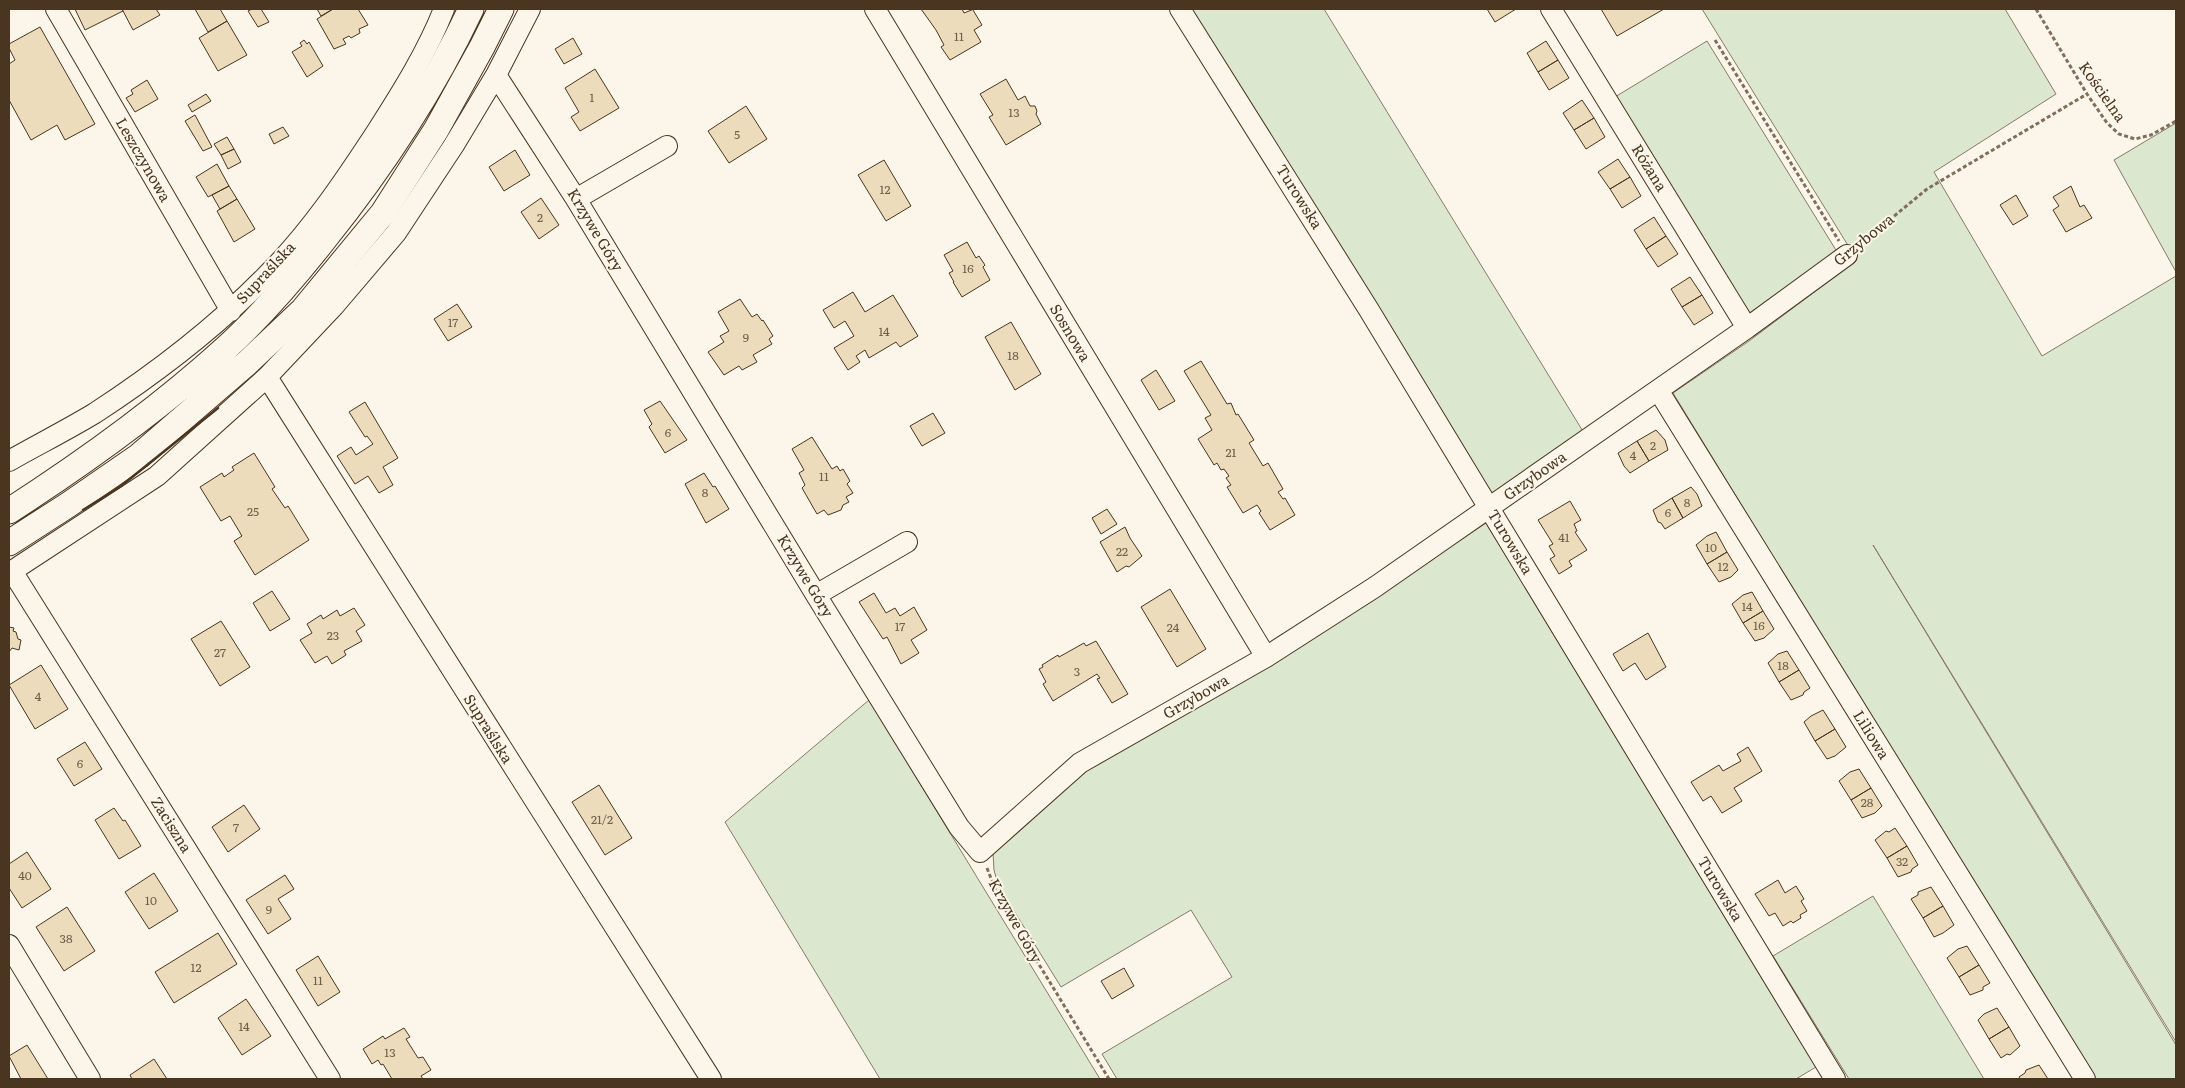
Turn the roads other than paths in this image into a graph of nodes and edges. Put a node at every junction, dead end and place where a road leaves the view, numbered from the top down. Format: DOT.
graph roads {
  1 [pos="56,9"];
  2 [pos="444,9"];
  3 [pos="471,9"];
  4 [pos="501,9"];
  5 [pos="530,9"];
  6 [pos="875,9"];
  7 [pos="1180,9"];
  8 [pos="1551,9"];
  9 [pos="496,75"];
  10 [pos="667,146"];
  11 [pos="576,199"];
  12 [pos="1847,255"];
  13 [pos="231,311"];
  14 [pos="1747,328"];
  15 [pos="267,378"];
  16 [pos="1658,390"];
  17 [pos="9,461"];
  18 [pos="1489,508"];
  19 [pos="9,511"];
  20 [pos="907,542"];
  21 [pos="9,543"];
  22 [pos="10,572"];
  23 [pos="816,595"];
  24 [pos="1266,657"];
  25 [pos="980,852"];
  26 [pos="9,945"];
  27 [pos="90,1079"];
  28 [pos="330,1079"];
  29 [pos="711,1079"];
  30 [pos="1835,1079"];
  31 [pos="2085,1079"];
  1 -- 13 [label="street, Leszczynowa"];
  2 -- 13 [label="street, Supraślska"];
  3 -- 19 [label="main road"];
  4 -- 21 [label="main road"];
  5 -- 9 [label="street"];
  6 -- 24 [label="street, Sosnowa"];
  7 -- 18 [label="street, Turowska"];
  8 -- 14 [label="street, Różana"];
  9 -- 11 [label="street, Krzywe Góry"];
  9 -- 15 [label="street"];
  10 -- 11 [label="street"];
  11 -- 23 [label="street, Krzywe Góry"];
  12 -- 14 [label="street, Grzybowa"];
  13 -- 17 [label="street, Supraślska"];
  14 -- 16 [label="street, Grzybowa"];
  15 -- 22 [label="street"];
  15 -- 29 [label="street, Supraślska"];
  16 -- 18 [label="street, Grzybowa"];
  16 -- 31 [label="street, Liliowa"];
  18 -- 24 [label="street, Grzybowa"];
  18 -- 30 [label="street, Turowska"];
  20 -- 23 [label="street"];
  22 -- 28 [label="street, Zaciszna"];
  23 -- 25 [label="street, Krzywe Góry"];
  24 -- 25 [label="street, Grzybowa"];
  26 -- 27 [label="street"];
}
